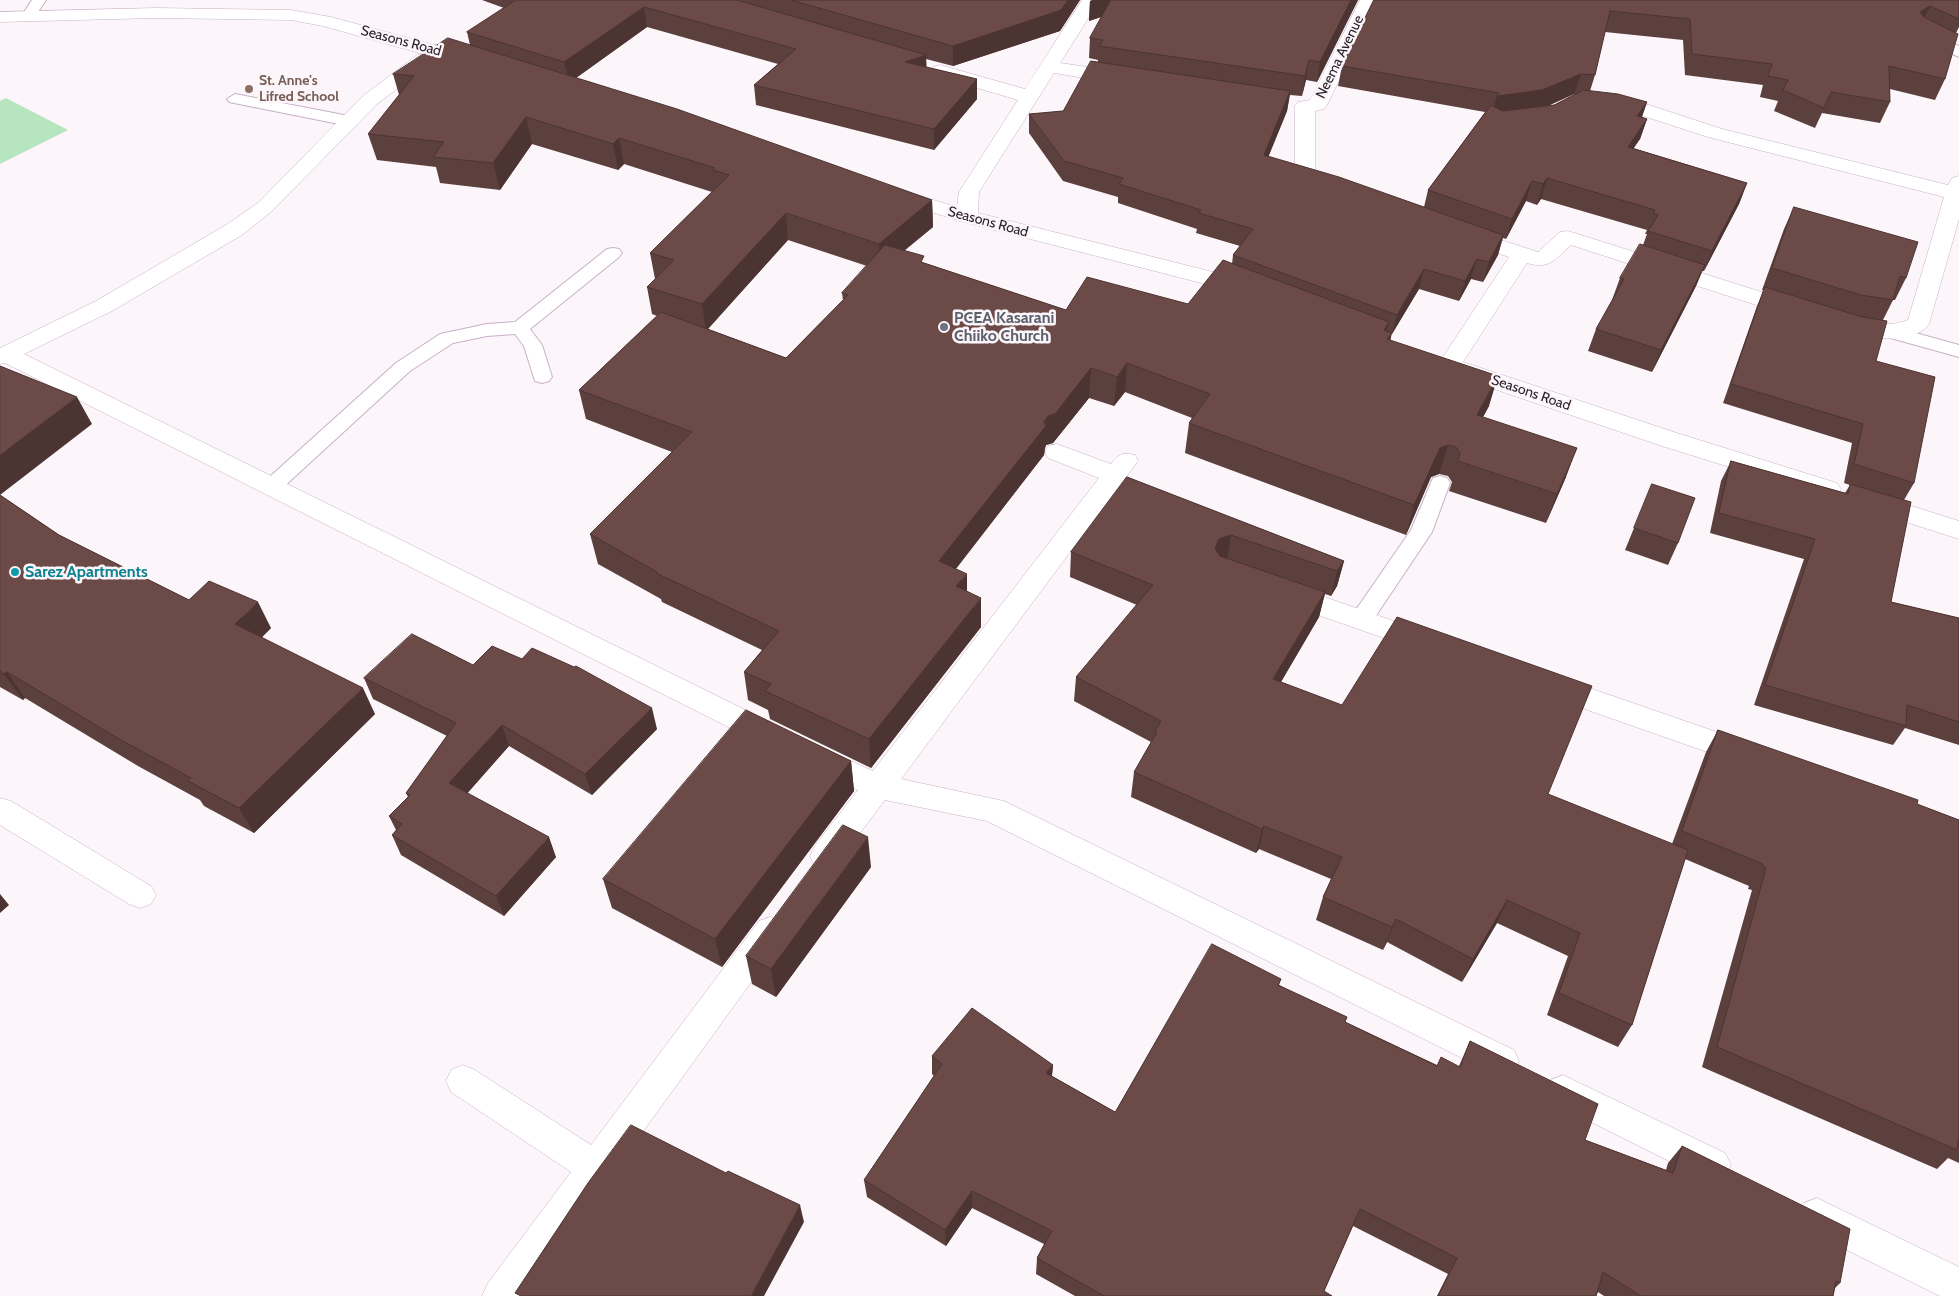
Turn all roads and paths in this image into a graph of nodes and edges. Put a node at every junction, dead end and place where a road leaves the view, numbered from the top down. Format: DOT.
graph roads {
  1 [pos="39,0"];
  2 [pos="191,0"];
  3 [pos="1091,0"];
  4 [pos="1369,0"];
  5 [pos="156,13"];
  6 [pos="29,15"];
  7 [pos="0,17"];
  8 [pos="1920,33"];
  9 [pos="437,50"];
  10 [pos="1959,52"];
  11 [pos="490,67"];
  12 [pos="926,67"];
  13 [pos="1050,67"];
  14 [pos="1138,80"];
  15 [pos="1030,97"];
  16 [pos="235,99"];
  17 [pos="1594,104"];
  18 [pos="349,120"];
  19 [pos="1957,188"];
  20 [pos="882,190"];
  21 [pos="1347,193"];
  22 [pos="967,217"];
  23 [pos="1448,228"];
  24 [pos="613,253"];
  25 [pos="1522,254"];
  26 [pos="1263,296"];
  27 [pos="520,328"];
  28 [pos="1894,333"];
  29 [pos="1959,351"];
  30 [pos="3,356"];
  31 [pos="542,377"];
  32 [pos="1057,452"];
  33 [pos="1440,483"];
  34 [pos="271,487"];
  35 [pos="1959,530"];
  36 [pos="1262,585"];
  37 [pos="1361,620"];
  38 [pos="1445,649"];
  39 [pos="1529,678"];
  40 [pos="1772,762"];
  41 [pos="877,786"];
  42 [pos="0,810"];
  43 [pos="140,895"];
  44 [pos="463,1080"];
  45 [pos="595,1168"];
  46 [pos="1735,1176"];
  47 [pos="1789,1202"];
  48 [pos="1959,1286"];
  49 [pos="501,1296"];
  1 -- 6 [label="lane"];
  2 -- 5 [label="street"];
  3 -- 13 [label="street"];
  4 -- 21 [label="street, Neema Avenue"];
  5 -- 6 [label="street, Seasons Road"];
  5 -- 9 [label="street, Seasons Road"];
  6 -- 7 [label="street, Seasons Road"];
  8 -- 10 [label="lane"];
  9 -- 11 [label="street, Seasons Road"];
  9 -- 18 [label="street"];
  12 -- 15 [label="street"];
  13 -- 14 [label="street"];
  13 -- 15 [label="street"];
  15 -- 22 [label="street"];
  16 -- 18 [label="lane"];
  17 -- 19 [label="street"];
  18 -- 30 [label="street"];
  19 -- 28 [label="street"];
  20 -- 22 [label="street, Seasons Road"];
  22 -- 26 [label="street, Seasons Road"];
  23 -- 25 [label="street"];
  24 -- 27 [label="lane"];
  25 -- 28 [label="street"];
  25 -- 35 [label="street, Seasons Road"];
  27 -- 31 [label="lane"];
  27 -- 34 [label="lane"];
  28 -- 29 [label="lane"];
  30 -- 34 [label="street"];
  32 -- 41 [label="street"];
  33 -- 37 [label="lane"];
  34 -- 41 [label="street"];
  36 -- 37 [label="street"];
  37 -- 38 [label="street"];
  39 -- 40 [label="street"];
  41 -- 45 [label="street"];
  41 -- 46 [label="street"];
  42 -- 43 [label="street"];
  44 -- 45 [label="street"];
  45 -- 49 [label="street"];
  47 -- 48 [label="street"];
}
